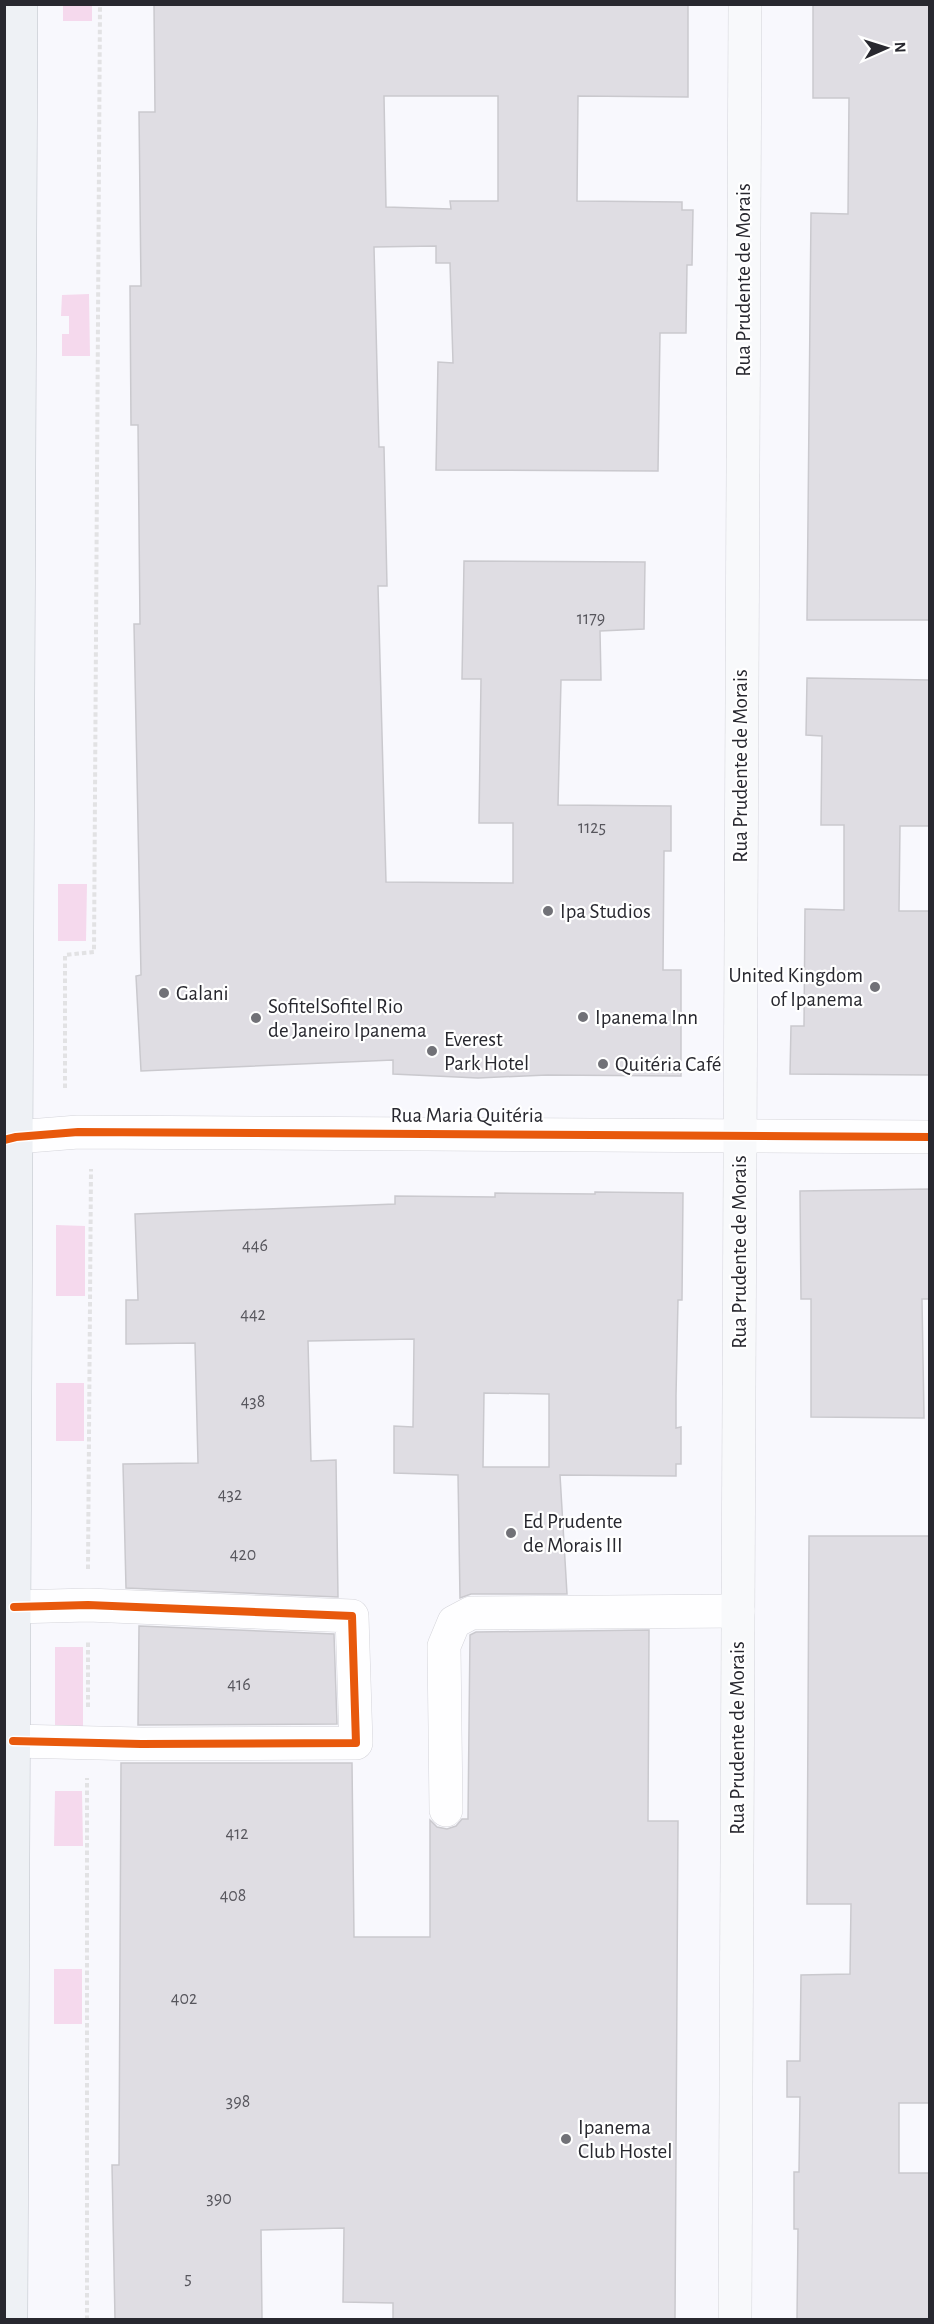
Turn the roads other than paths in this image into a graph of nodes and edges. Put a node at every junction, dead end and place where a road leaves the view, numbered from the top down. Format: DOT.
graph roads {
  1 [pos="21,4"];
  2 [pos="745,4"];
  3 [pos="739,1134"];
  4 [pos="930,1137"];
  5 [pos="10,1138"];
  6 [pos="14,1607"];
  7 [pos="738,1611"];
  8 [pos="14,1741"];
  9 [pos="446,1810"];
  10 [pos="10,2319"];
  11 [pos="735,2319"];
  1 -- 5 [label="highway"];
  2 -- 3 [label="main road, Rua Prudente de Morais"];
  3 -- 4 [label="street, Rua Maria Quitéria"];
  3 -- 5 [label="street, Rua Maria Quitéria"];
  3 -- 7 [label="main road, Rua Prudente de Morais"];
  5 -- 6 [label="highway"];
  6 -- 8 [label="highway"];
  6 -- 8 [label="street"];
  7 -- 9 [label="street"];
  7 -- 11 [label="main road, Rua Prudente de Morais"];
  8 -- 10 [label="highway"];
}
